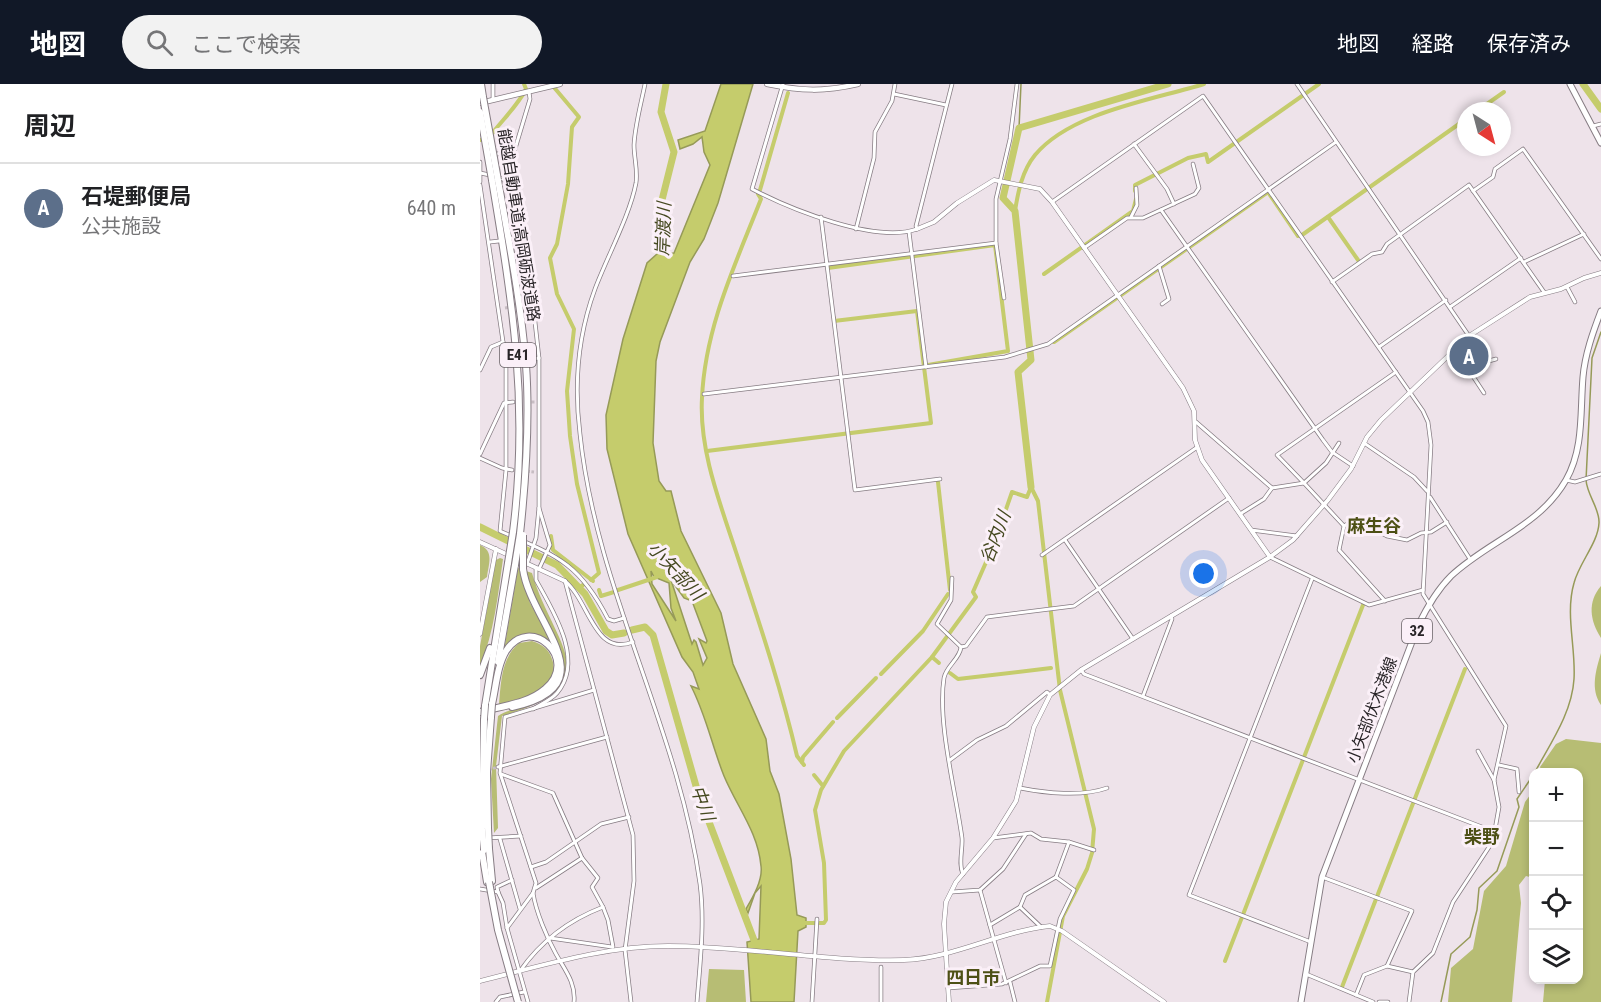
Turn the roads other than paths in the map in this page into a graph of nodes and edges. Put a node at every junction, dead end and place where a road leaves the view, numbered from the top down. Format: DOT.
graph roads {
  1 [pos="481,84"];
  2 [pos="493,84"];
  3 [pos="645,84"];
  4 [pos="768,84"];
  5 [pos="858,84"];
  6 [pos="895,84"];
  7 [pos="952,84"];
  8 [pos="1017,84"];
  9 [pos="1297,84"];
  10 [pos="1570,84"];
  11 [pos="556,85"];
  12 [pos="782,86"];
  13 [pos="529,92"];
  14 [pos="894,94"];
  15 [pos="482,100"];
  16 [pos="494,100"];
  17 [pos="946,105"];
  18 [pos="480,112"];
  19 [pos="1601,124"];
  20 [pos="1593,126"];
  21 [pos="1336,142"];
  22 [pos="1601,143"];
  23 [pos="1134,144"];
  24 [pos="480,157"];
  25 [pos="480,162"];
  26 [pos="1193,164"];
  27 [pos="481,174"];
  28 [pos="495,180"];
  29 [pos="1003,180"];
  30 [pos="480,183"];
  31 [pos="1137,188"];
  32 [pos="1268,190"];
  33 [pos="1473,191"];
  34 [pos="1052,202"];
  35 [pos="1174,204"];
  36 [pos="1161,210"];
  37 [pos="1131,217"];
  38 [pos="821,218"];
  39 [pos="856,229"];
  40 [pos="917,229"];
  41 [pos="909,232"];
  42 [pos="1401,234"];
  43 [pos="1584,234"];
  44 [pos="521,237"];
  45 [pos="512,238"];
  46 [pos="499,241"];
  47 [pos="490,242"];
  48 [pos="996,243"];
  49 [pos="1188,246"];
  50 [pos="1084,248"];
  51 [pos="912,254"];
  52 [pos="1601,259"];
  53 [pos="1522,260"];
  54 [pos="826,265"];
  55 [pos="1160,266"];
  56 [pos="1601,273"];
  57 [pos="734,276"];
  58 [pos="1332,282"];
  59 [pos="1567,287"];
  60 [pos="1544,292"];
  61 [pos="1117,296"];
  62 [pos="1004,298"];
  63 [pos="1446,300"];
  64 [pos="1575,302"];
  65 [pos="533,304"];
  66 [pos="1162,304"];
  67 [pos="523,305"];
  68 [pos="1450,307"];
  69 [pos="500,308"];
  70 [pos="505,308"];
  71 [pos="1601,311"];
  72 [pos="1469,336"];
  73 [pos="503,342"];
  74 [pos="1378,347"];
  75 [pos="1455,349"];
  76 [pos="539,358"];
  77 [pos="533,359"];
  78 [pos="1496,359"];
  79 [pos="511,362"];
  80 [pos="506,363"];
  81 [pos="926,367"];
  82 [pos="1467,367"];
  83 [pos="480,370"];
  84 [pos="1396,372"];
  85 [pos="840,378"];
  86 [pos="1409,391"];
  87 [pos="1484,393"];
  88 [pos="704,394"];
  89 [pos="507,402"];
  90 [pos="513,402"];
  91 [pos="535,402"];
  92 [pos="540,402"];
  93 [pos="1196,422"];
  94 [pos="1314,428"];
  95 [pos="1339,443"];
  96 [pos="1364,443"];
  97 [pos="1196,448"];
  98 [pos="1332,452"];
  99 [pos="480,456"];
  100 [pos="1353,466"];
  101 [pos="506,470"];
  102 [pos="512,470"];
  103 [pos="534,472"];
  104 [pos="540,472"];
  105 [pos="1601,474"];
  106 [pos="940,479"];
  107 [pos="1566,480"];
  108 [pos="1304,483"];
  109 [pos="1272,488"];
  110 [pos="1428,494"];
  111 [pos="1229,498"];
  112 [pos="1324,505"];
  113 [pos="538,507"];
  114 [pos="1240,514"];
  115 [pos="1447,522"];
  116 [pos="1344,526"];
  117 [pos="1251,530"];
  118 [pos="1426,533"];
  119 [pos="519,534"];
  120 [pos="1297,536"];
  121 [pos="1065,540"];
  122 [pos="480,542"];
  123 [pos="534,547"];
  124 [pos="496,549"];
  125 [pos="547,553"];
  126 [pos="1044,554"];
  127 [pos="1270,557"];
  128 [pos="1471,560"];
  129 [pos="512,564"];
  130 [pos="526,564"];
  131 [pos="537,569"];
  132 [pos="952,578"];
  133 [pos="1312,579"];
  134 [pos="565,581"];
  135 [pos="1099,589"];
  136 [pos="1423,590"];
  137 [pos="1385,601"];
  138 [pos="1429,604"];
  139 [pos="482,616"];
  140 [pos="1171,616"];
  141 [pos="624,618"];
  142 [pos="481,624"];
  143 [pos="480,634"];
  144 [pos="1133,639"];
  145 [pos="633,642"];
  146 [pos="960,645"];
  147 [pos="1081,670"];
  148 [pos="480,675"];
  149 [pos="594,690"];
  150 [pos="1050,695"];
  151 [pos="1143,696"];
  152 [pos="489,705"];
  153 [pos="530,711"];
  154 [pos="481,716"];
  155 [pos="607,737"];
  156 [pos="1250,738"];
  157 [pos="1478,751"];
  158 [pos="950,759"];
  159 [pos="1499,765"];
  160 [pos="499,767"];
  161 [pos="500,773"];
  162 [pos="1360,779"];
  163 [pos="1494,780"];
  164 [pos="1020,788"];
  165 [pos="1107,788"];
  166 [pos="1519,792"];
  167 [pos="629,817"];
  168 [pos="485,829"];
  169 [pos="1496,832"];
  170 [pos="1026,834"];
  171 [pos="521,836"];
  172 [pos="993,838"];
  173 [pos="480,839"];
  174 [pos="500,839"];
  175 [pos="575,841"];
  176 [pos="1069,842"];
  177 [pos="485,850"];
  178 [pos="1094,850"];
  179 [pos="582,858"];
  180 [pos="531,867"];
  181 [pos="963,874"];
  182 [pos="1322,877"];
  183 [pos="1056,878"];
  184 [pos="512,880"];
  185 [pos="489,882"];
  186 [pos="536,888"];
  187 [pos="480,889"];
  188 [pos="980,890"];
  189 [pos="498,892"];
  190 [pos="950,892"];
  191 [pos="533,893"];
  192 [pos="1020,907"];
  193 [pos="603,908"];
  194 [pos="520,909"];
  195 [pos="817,919"];
  196 [pos="990,925"];
  197 [pos="1041,927"];
  198 [pos="507,928"];
  199 [pos="1059,929"];
  200 [pos="549,938"];
  201 [pos="995,941"];
  202 [pos="1311,942"];
  203 [pos="501,944"];
  204 [pos="613,949"];
  205 [pos="703,949"];
  206 [pos="625,950"];
  207 [pos="813,955"];
  208 [pos="946,955"];
  209 [pos="562,962"];
  210 [pos="1388,966"];
  211 [pos="881,967"];
  212 [pos="519,972"];
  213 [pos="1413,972"];
  214 [pos="1306,974"];
  215 [pos="480,981"];
  216 [pos="1008,982"];
  217 [pos="948,988"];
  218 [pos="524,992"];
  219 [pos="1356,995"];
  220 [pos="501,1000"];
  221 [pos="496,1002"];
  222 [pos="518,1002"];
  223 [pos="528,1002"];
  224 [pos="574,1002"];
  225 [pos="631,1002"];
  226 [pos="697,1002"];
  227 [pos="812,1002"];
  228 [pos="881,1002"];
  229 [pos="949,1002"];
  230 [pos="1015,1002"];
  231 [pos="1164,1002"];
  232 [pos="1301,1002"];
  233 [pos="1373,1002"];
  234 [pos="1379,1002"];
  235 [pos="1388,1002"];
  236 [pos="1409,1002"];
  1 -- 15 [label="highway, 能越自動車道;高岡砺波道路 / E41"];
  2 -- 16 [label="street"];
  3 -- 141 [label="street"];
  4 -- 12 [label="main road"];
  5 -- 12 [label="main road"];
  6 -- 14 [label="street"];
  7 -- 17 [label="street"];
  8 -- 29 [label="street"];
  9 -- 21 [label="street"];
  10 -- 20 [label="main road"];
  11 -- 13 [label="main road"];
  12 -- 38 [label="street"];
  13 -- 16 [label="main road"];
  13 -- 24 [label="street"];
  14 -- 17 [label="street"];
  14 -- 39 [label="street"];
  15 -- 16 [label="main road"];
  15 -- 28 [label="highway, 能越自動車道;高岡砺波道路 / E41, bridge"];
  17 -- 40 [label="street"];
  18 -- 28 [label="highway, 能越自動車道;高岡砺波道路 / E41, bridge"];
  19 -- 20 [label="street"];
  20 -- 22 [label="main road"];
  21 -- 32 [label="street"];
  21 -- 42 [label="street"];
  23 -- 32 [label="street"];
  23 -- 34 [label="street"];
  23 -- 35 [label="street"];
  25 -- 27 [label="street"];
  26 -- 35 [label="street"];
  27 -- 30 [label="street"];
  27 -- 44 [label="street"];
  28 -- 119 [label="highway, 能越自動車道;高岡砺波道路 / E41"];
  28 -- 119 [label="highway, 能越自動車道;高岡砺波道路 / E41"];
  29 -- 34 [label="street"];
  29 -- 40 [label="street"];
  29 -- 48 [label="street"];
  30 -- 47 [label="street"];
  31 -- 37 [label="street"];
  32 -- 49 [label="street"];
  32 -- 58 [label="street"];
  33 -- 42 [label="street"];
  33 -- 43 [label="street"];
  33 -- 53 [label="street"];
  34 -- 50 [label="street"];
  35 -- 36 [label="street"];
  36 -- 37 [label="street"];
  36 -- 49 [label="street"];
  37 -- 50 [label="street"];
  38 -- 39 [label="street"];
  38 -- 54 [label="street"];
  39 -- 41 [label="street"];
  40 -- 41 [label="street"];
  41 -- 51 [label="street"];
  42 -- 58 [label="street"];
  42 -- 63 [label="street"];
  43 -- 52 [label="street"];
  43 -- 53 [label="street"];
  44 -- 45 [label="street"];
  44 -- 65 [label="street"];
  46 -- 47 [label="street"];
  47 -- 69 [label="street"];
  48 -- 51 [label="street"];
  48 -- 62 [label="street"];
  49 -- 55 [label="street"];
  49 -- 94 [label="street"];
  50 -- 61 [label="street"];
  51 -- 54 [label="street"];
  51 -- 81 [label="street"];
  53 -- 60 [label="street"];
  53 -- 68 [label="street"];
  54 -- 57 [label="street"];
  54 -- 85 [label="street"];
  55 -- 61 [label="street"];
  55 -- 66 [label="street"];
  56 -- 59 [label="street"];
  58 -- 74 [label="street"];
  59 -- 60 [label="street"];
  59 -- 64 [label="street"];
  60 -- 72 [label="street"];
  61 -- 81 [label="street"];
  61 -- 93 [label="street"];
  63 -- 68 [label="street"];
  63 -- 74 [label="street"];
  65 -- 67 [label="street"];
  65 -- 76 [label="street"];
  68 -- 72 [label="street"];
  69 -- 70 [label="street"];
  69 -- 73 [label="street"];
  71 -- 107 [label="main road, 小矢部伏木港線 / 32"];
  72 -- 75 [label="street"];
  73 -- 80 [label="street"];
  73 -- 83 [label="street"];
  74 -- 84 [label="street"];
  75 -- 82 [label="street"];
  75 -- 86 [label="street"];
  76 -- 77 [label="street"];
  76 -- 92 [label="street"];
  78 -- 82 [label="street"];
  79 -- 80 [label="street"];
  80 -- 89 [label="street"];
  81 -- 85 [label="street"];
  82 -- 87 [label="street"];
  84 -- 86 [label="street"];
  84 -- 94 [label="street"];
  85 -- 88 [label="street"];
  85 -- 106 [label="street"];
  86 -- 96 [label="street"];
  86 -- 110 [label="street"];
  89 -- 90 [label="street"];
  89 -- 99 [label="street"];
  89 -- 101 [label="street"];
  91 -- 92 [label="street"];
  92 -- 104 [label="street"];
  93 -- 97 [label="street"];
  93 -- 109 [label="street"];
  94 -- 98 [label="street"];
  94 -- 108 [label="street"];
  95 -- 98 [label="street"];
  96 -- 100 [label="street"];
  96 -- 110 [label="street"];
  97 -- 111 [label="street"];
  97 -- 121 [label="street"];
  98 -- 100 [label="street"];
  98 -- 108 [label="street"];
  99 -- 101 [label="street"];
  100 -- 112 [label="street"];
  101 -- 102 [label="street"];
  101 -- 123 [label="street"];
  103 -- 104 [label="street"];
  104 -- 113 [label="street"];
  105 -- 107 [label="street"];
  107 -- 128 [label="main road, 小矢部伏木港線 / 32"];
  108 -- 109 [label="street"];
  108 -- 112 [label="street"];
  109 -- 114 [label="street"];
  110 -- 115 [label="street"];
  110 -- 118 [label="street"];
  111 -- 114 [label="street"];
  111 -- 135 [label="street"];
  112 -- 116 [label="street"];
  112 -- 120 [label="street"];
  113 -- 123 [label="street"];
  113 -- 125 [label="street"];
  114 -- 117 [label="street"];
  115 -- 118 [label="street"];
  115 -- 128 [label="street"];
  116 -- 118 [label="street"];
  116 -- 137 [label="street"];
  117 -- 120 [label="street"];
  117 -- 127 [label="street"];
  118 -- 136 [label="street"];
  119 -- 129 [label="highway, 能越自動車道;高岡砺波道路 / E41, bridge"];
  119 -- 130 [label="highway, bridge"];
  120 -- 127 [label="street"];
  121 -- 126 [label="street"];
  121 -- 135 [label="street"];
  122 -- 124 [label="street"];
  123 -- 125 [label="street"];
  123 -- 130 [label="street"];
  124 -- 130 [label="street"];
  124 -- 139 [label="street"];
  125 -- 131 [label="street"];
  125 -- 141 [label="street"];
  127 -- 133 [label="street"];
  127 -- 140 [label="street"];
  128 -- 138 [label="main road, 小矢部伏木港線 / 32"];
  129 -- 148 [label="highway"];
  129 -- 152 [label="highway, 能越自動車道;高岡砺波道路 / E41"];
  130 -- 131 [label="street"];
  130 -- 154 [label="highway"];
  131 -- 134 [label="street"];
  131 -- 153 [label="street"];
  132 -- 146 [label="street"];
  133 -- 137 [label="street"];
  133 -- 156 [label="street"];
  134 -- 145 [label="street"];
  134 -- 149 [label="street"];
  135 -- 144 [label="street"];
  135 -- 146 [label="street"];
  136 -- 137 [label="street"];
  136 -- 138 [label="street"];
  138 -- 159 [label="street"];
  138 -- 162 [label="main road, 小矢部伏木港線 / 32"];
  139 -- 142 [label="street"];
  140 -- 144 [label="street"];
  140 -- 151 [label="street"];
  141 -- 145 [label="street"];
  142 -- 143 [label="street"];
  144 -- 147 [label="street"];
  145 -- 205 [label="street"];
  146 -- 158 [label="street"];
  147 -- 150 [label="street"];
  147 -- 151 [label="street"];
  149 -- 153 [label="street"];
  149 -- 155 [label="street"];
  150 -- 158 [label="street"];
  150 -- 164 [label="street"];
  151 -- 156 [label="street"];
  152 -- 154 [label="highway, 能越自動車道;高岡砺波道路 / E41, bridge"];
  152 -- 154 [label="highway"];
  152 -- 168 [label="highway, 能越自動車道;高岡砺波道路 / E41, bridge"];
  153 -- 160 [label="street"];
  154 -- 168 [label="highway, 能越自動車道;高岡砺波道路 / E41"];
  155 -- 160 [label="street"];
  155 -- 167 [label="street"];
  156 -- 162 [label="street"];
  156 -- 202 [label="street"];
  157 -- 163 [label="street"];
  158 -- 181 [label="street"];
  159 -- 163 [label="street"];
  159 -- 166 [label="street"];
  160 -- 161 [label="street"];
  161 -- 171 [label="street"];
  161 -- 175 [label="street"];
  162 -- 169 [label="street"];
  162 -- 182 [label="main road, 小矢部伏木港線 / 32"];
  163 -- 169 [label="street"];
  164 -- 165 [label="street"];
  164 -- 172 [label="street"];
  167 -- 175 [label="street"];
  167 -- 206 [label="street"];
  168 -- 177 [label="highway, 能越自動車道;高岡砺波道路 / E41, bridge"];
  169 -- 213 [label="street"];
  170 -- 172 [label="street"];
  170 -- 176 [label="street"];
  170 -- 188 [label="street"];
  171 -- 174 [label="street"];
  171 -- 180 [label="street"];
  172 -- 181 [label="street"];
  173 -- 174 [label="street"];
  173 -- 177 [label="highway, bridge"];
  174 -- 184 [label="street"];
  175 -- 179 [label="street"];
  175 -- 180 [label="street"];
  176 -- 178 [label="street"];
  176 -- 183 [label="street"];
  177 -- 185 [label="highway"];
  179 -- 186 [label="street"];
  179 -- 193 [label="street"];
  180 -- 186 [label="street"];
  181 -- 190 [label="street"];
  182 -- 202 [label="main road, 小矢部伏木港線 / 32"];
  182 -- 210 [label="street"];
  183 -- 192 [label="street"];
  183 -- 199 [label="street"];
  184 -- 189 [label="street"];
  184 -- 194 [label="street"];
  185 -- 203 [label="highway, bridge"];
  185 -- 203 [label="highway, bridge"];
  186 -- 191 [label="street"];
  187 -- 189 [label="street"];
  188 -- 190 [label="street"];
  188 -- 196 [label="street"];
  189 -- 198 [label="street"];
  190 -- 208 [label="street"];
  191 -- 194 [label="street"];
  191 -- 200 [label="street"];
  192 -- 196 [label="street"];
  192 -- 197 [label="street"];
  193 -- 200 [label="street"];
  193 -- 204 [label="street"];
  194 -- 198 [label="street"];
  195 -- 207 [label="street"];
  196 -- 201 [label="street"];
  197 -- 199 [label="street"];
  197 -- 201 [label="street"];
  198 -- 212 [label="street"];
  199 -- 216 [label="street"];
  199 -- 231 [label="street"];
  200 -- 204 [label="street"];
  200 -- 209 [label="street"];
  200 -- 212 [label="street"];
  201 -- 208 [label="street"];
  201 -- 216 [label="street"];
  202 -- 214 [label="main road, 小矢部伏木港線 / 32"];
  203 -- 222 [label="highway, bridge"];
  204 -- 206 [label="street"];
  204 -- 209 [label="street"];
  205 -- 206 [label="street"];
  205 -- 207 [label="street"];
  205 -- 226 [label="street"];
  206 -- 225 [label="street"];
  207 -- 208 [label="street"];
  207 -- 227 [label="street"];
  208 -- 217 [label="street"];
  209 -- 212 [label="street"];
  209 -- 224 [label="street"];
  210 -- 213 [label="street"];
  210 -- 219 [label="street"];
  211 -- 228 [label="street"];
  212 -- 215 [label="street"];
  212 -- 218 [label="street"];
  213 -- 236 [label="street"];
  214 -- 219 [label="street"];
  214 -- 232 [label="main road, 小矢部伏木港線 / 32"];
  216 -- 217 [label="street"];
  216 -- 230 [label="street"];
  217 -- 229 [label="street"];
  218 -- 220 [label="street"];
  218 -- 223 [label="street"];
  219 -- 233 [label="street"];
  220 -- 221 [label="street"];
  234 -- 235 [label="street"];
}
